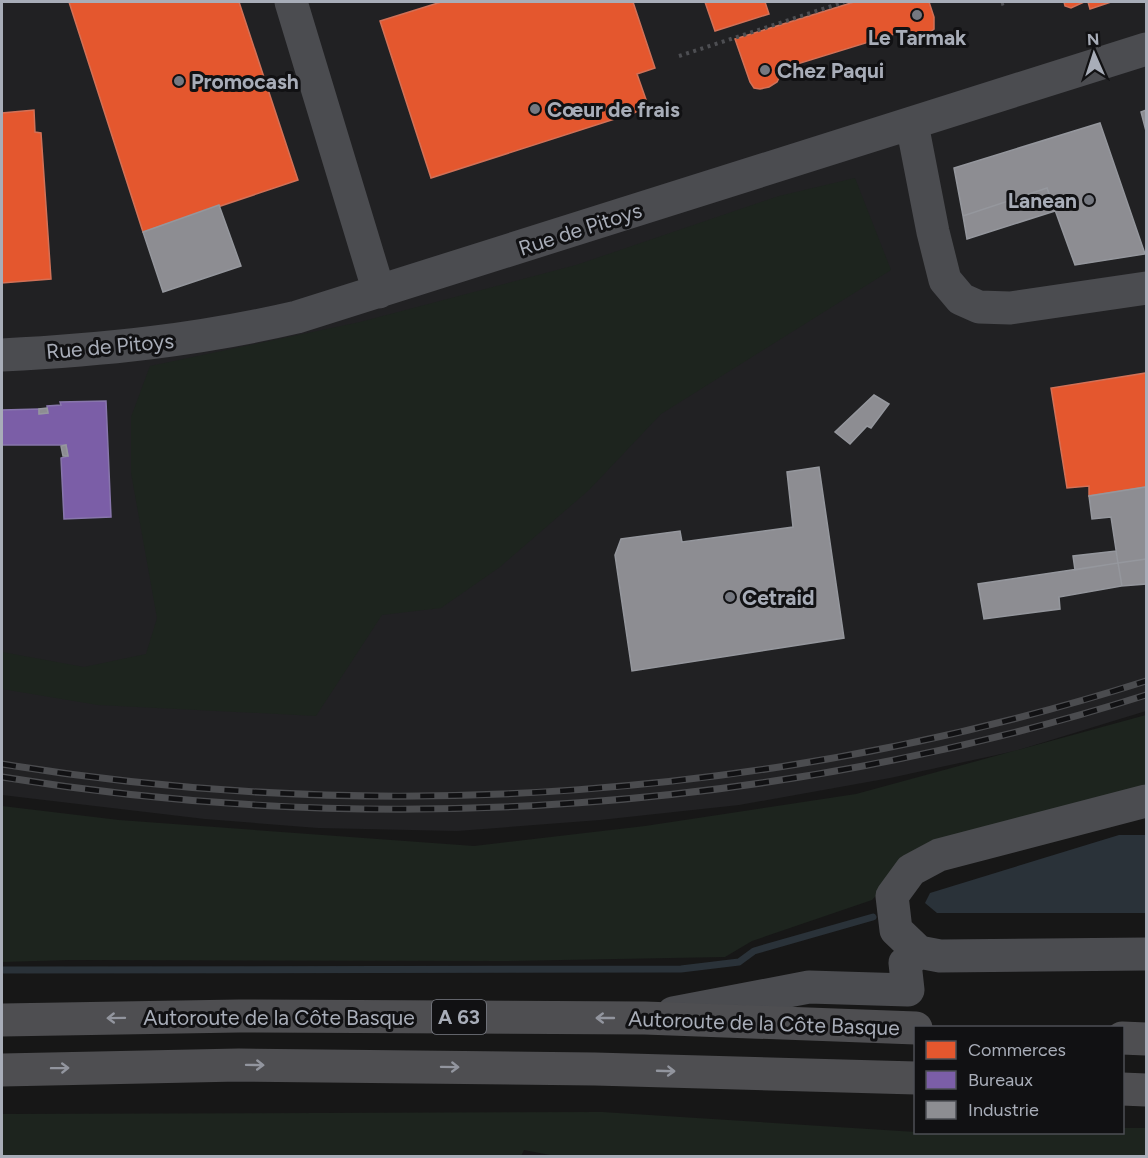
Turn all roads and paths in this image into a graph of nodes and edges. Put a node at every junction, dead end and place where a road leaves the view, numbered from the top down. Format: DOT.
graph roads {
  1 [pos="291,2"];
  2 [pos="844,2"];
  3 [pos="1008,2"];
  4 [pos="1001,4"];
  5 [pos="1146,49"];
  6 [pos="679,56"];
  7 [pos="912,124"];
  8 [pos="1146,288"];
  9 [pos="379,292"];
  10 [pos="2,355"];
  11 [pos="1146,801"];
  12 [pos="919,952"];
  13 [pos="1146,954"];
  14 [pos="645,1018"];
  15 [pos="2,1020"];
  16 [pos="914,1028"];
  17 [pos="1124,1038"];
  18 [pos="1146,1040"];
  19 [pos="2,1070"];
  20 [pos="914,1078"];
  21 [pos="1124,1089"];
  22 [pos="1146,1090"];
  1 -- 9 [label="street"];
  2 -- 6 [label="path"];
  3 -- 4 [label="path"];
  5 -- 7 [label="street, Rue de Pitoys"];
  7 -- 8 [label="street"];
  7 -- 9 [label="street, Rue de Pitoys"];
  9 -- 10 [label="street, Rue de Pitoys"];
  11 -- 12 [label="street"];
  12 -- 13 [label="street"];
  12 -- 14 [label="street"];
  14 -- 15 [label="highway, Autoroute de la Côte Basque / A 63, one-way"];
  14 -- 16 [label="highway, Autoroute de la Côte Basque / A 63"];
  17 -- 18 [label="highway"];
  19 -- 20 [label="highway, one-way"];
  21 -- 22 [label="highway"];
}
